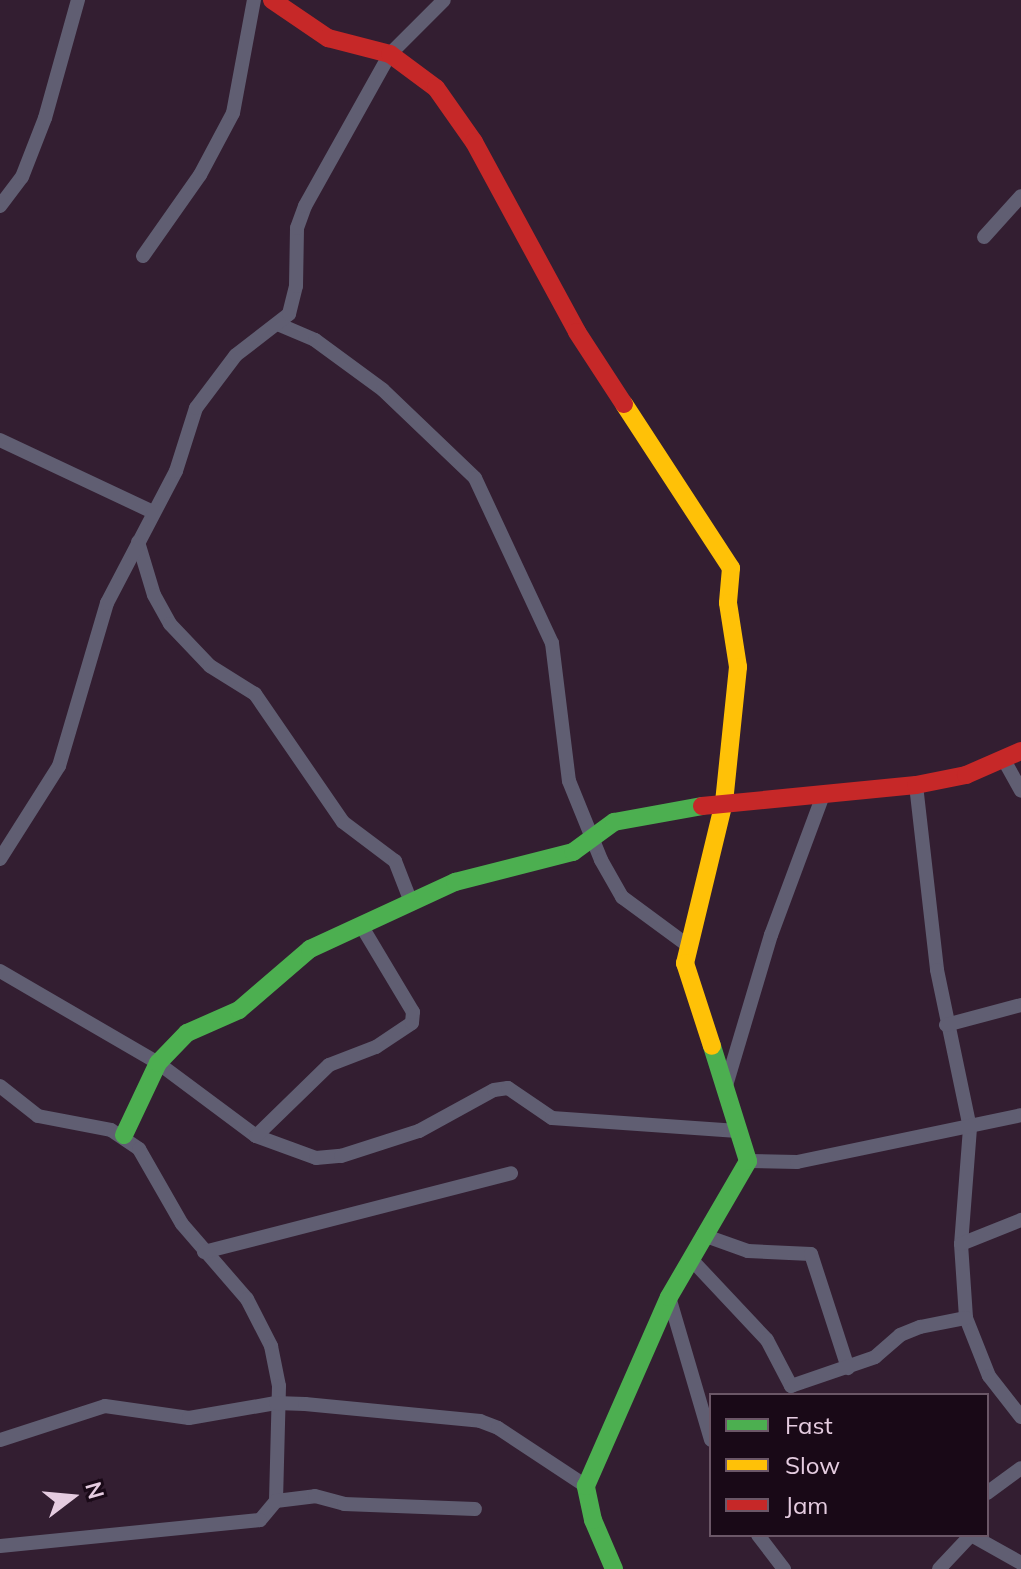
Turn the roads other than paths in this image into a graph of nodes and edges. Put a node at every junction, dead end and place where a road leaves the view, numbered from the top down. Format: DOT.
graph roads {
  1 [pos="78,0"];
  2 [pos="254,0"];
  3 [pos="272,0"];
  4 [pos="444,0"];
  5 [pos="390,54"];
  6 [pos="1021,196"];
  7 [pos="0,206"];
  8 [pos="984,237"];
  9 [pos="143,256"];
  10 [pos="280,325"];
  11 [pos="0,440"];
  12 [pos="151,511"];
  13 [pos="138,542"];
  14 [pos="1012,756"];
  15 [pos="916,785"];
  16 [pos="1021,791"];
  17 [pos="823,795"];
  18 [pos="724,802"];
  19 [pos="583,813"];
  20 [pos="614,822"];
  21 [pos="591,837"];
  22 [pos="573,852"];
  23 [pos="1,853"];
  24 [pos="601,860"];
  25 [pos="411,902"];
  26 [pos="361,925"];
  27 [pos="686,944"];
  28 [pos="0,971"];
  29 [pos="1021,1005"];
  30 [pos="946,1025"];
  31 [pos="158,1063"];
  32 [pos="0,1086"];
  33 [pos="725,1090"];
  34 [pos="1021,1115"];
  35 [pos="970,1128"];
  36 [pos="738,1131"];
  37 [pos="124,1135"];
  38 [pos="256,1136"];
  39 [pos="748,1161"];
  40 [pos="511,1173"];
  41 [pos="1021,1220"];
  42 [pos="703,1235"];
  43 [pos="961,1244"];
  44 [pos="204,1252"];
  45 [pos="690,1258"];
  46 [pos="669,1297"];
  47 [pos="966,1318"];
  48 [pos="848,1368"];
  49 [pos="276,1403"];
  50 [pos="1021,1417"];
  51 [pos="709,1433"];
  52 [pos="0,1440"];
  53 [pos="1021,1468"];
  54 [pos="586,1486"];
  55 [pos="989,1492"];
  56 [pos="276,1501"];
  57 [pos="475,1509"];
  58 [pos="760,1537"];
  59 [pos="969,1537"];
  60 [pos="975,1537"];
  61 [pos="0,1546"];
  62 [pos="1021,1563"];
  63 [pos="614,1569"];
  64 [pos="784,1569"];
  65 [pos="939,1569"];
  1 -- 7 [label="street"];
  2 -- 9 [label="street"];
  3 -- 5 [label="street"];
  4 -- 5 [label="street"];
  5 -- 10 [label="street"];
  5 -- 18 [label="street"];
  6 -- 8 [label="street"];
  10 -- 12 [label="street"];
  10 -- 19 [label="street"];
  11 -- 12 [label="street"];
  12 -- 13 [label="street"];
  13 -- 23 [label="street"];
  13 -- 25 [label="street"];
  14 -- 15 [label="street"];
  14 -- 16 [label="street"];
  15 -- 17 [label="street"];
  15 -- 30 [label="street"];
  17 -- 18 [label="street"];
  17 -- 33 [label="street"];
  18 -- 20 [label="street"];
  18 -- 27 [label="street"];
  19 -- 20 [label="street"];
  19 -- 21 [label="street"];
  20 -- 21 [label="street"];
  21 -- 22 [label="street"];
  21 -- 24 [label="street"];
  22 -- 24 [label="street"];
  22 -- 25 [label="street"];
  24 -- 27 [label="street"];
  25 -- 26 [label="street"];
  26 -- 31 [label="street"];
  26 -- 38 [label="street"];
  27 -- 33 [label="street"];
  28 -- 31 [label="street"];
  29 -- 30 [label="street"];
  30 -- 35 [label="street"];
  31 -- 37 [label="street"];
  31 -- 38 [label="street"];
  32 -- 37 [label="street"];
  33 -- 36 [label="street"];
  34 -- 35 [label="street"];
  35 -- 39 [label="street"];
  35 -- 43 [label="street"];
  36 -- 38 [label="street"];
  36 -- 39 [label="street"];
  37 -- 44 [label="street"];
  39 -- 42 [label="street"];
  40 -- 44 [label="street"];
  41 -- 43 [label="street"];
  42 -- 45 [label="street"];
  42 -- 48 [label="street"];
  43 -- 47 [label="street"];
  44 -- 49 [label="street"];
  45 -- 46 [label="street"];
  45 -- 48 [label="street"];
  46 -- 51 [label="street"];
  46 -- 54 [label="street"];
  47 -- 48 [label="street"];
  47 -- 50 [label="street"];
  49 -- 52 [label="street"];
  49 -- 54 [label="street"];
  49 -- 56 [label="street"];
  53 -- 55 [label="street"];
  54 -- 63 [label="street"];
  56 -- 57 [label="street"];
  56 -- 61 [label="street"];
  58 -- 64 [label="street"];
  59 -- 65 [label="street"];
  60 -- 62 [label="street"];
}
